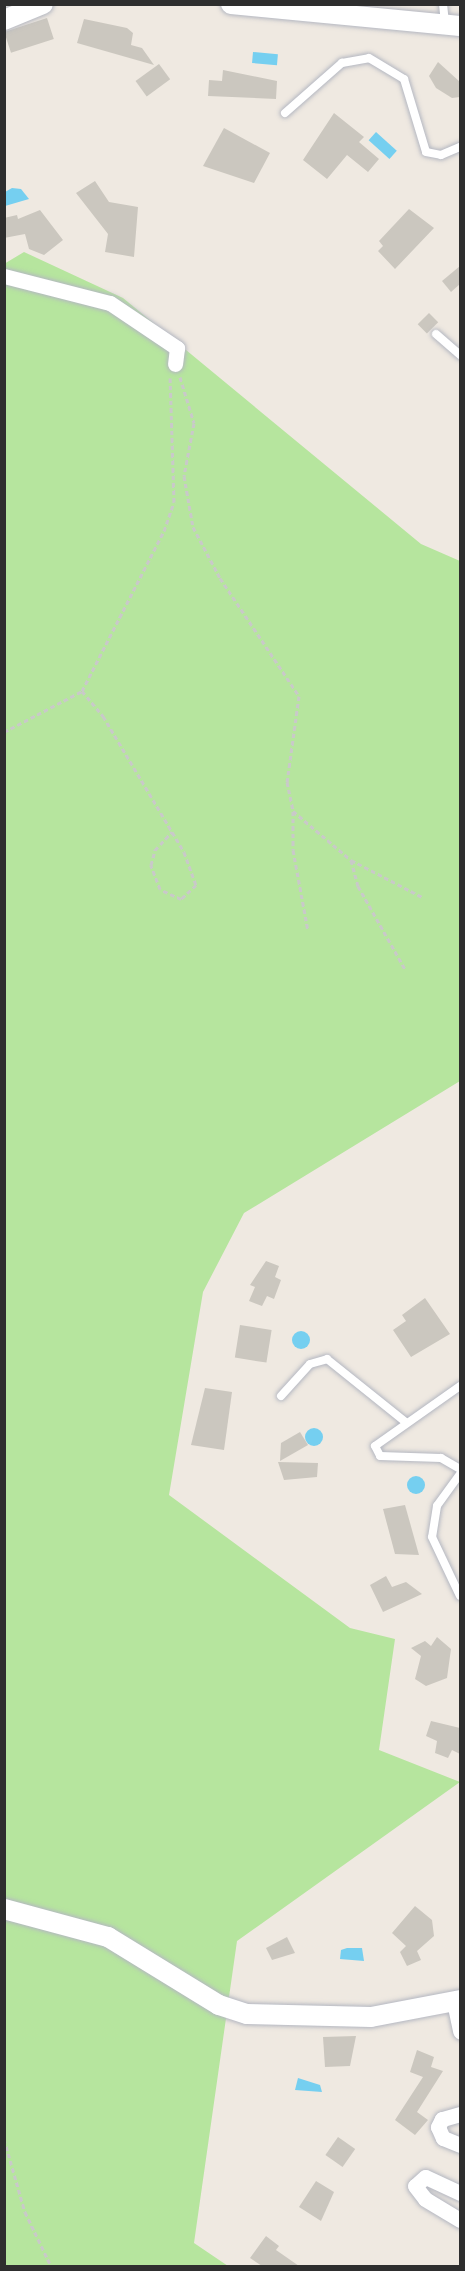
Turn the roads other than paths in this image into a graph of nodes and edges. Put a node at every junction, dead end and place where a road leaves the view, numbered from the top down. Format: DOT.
graph roads {
  1 [pos="43,4"];
  2 [pos="231,4"];
  3 [pos="238,5"];
  4 [pos="450,18"];
  5 [pos="4,20"];
  6 [pos="285,113"];
  7 [pos="460,147"];
  8 [pos="4,276"];
  9 [pos="436,334"];
  10 [pos="460,356"];
  11 [pos="173,369"];
  12 [pos="460,1386"];
  13 [pos="281,1396"];
  14 [pos="406,1423"];
  15 [pos="460,1469"];
  16 [pos="460,1474"];
  17 [pos="460,1596"];
  18 [pos="4,1909"];
  19 [pos="457,2001"];
  20 [pos="460,2031"];
  21 [pos="460,2114"];
  22 [pos="460,2145"];
  23 [pos="460,2193"];
  24 [pos="460,2220"];
  1 -- 5 [label="street"];
  2 -- 3 [label="street"];
  3 -- 4 [label="street"];
  6 -- 7 [label="lane"];
  8 -- 11 [label="street"];
  9 -- 10 [label="lane"];
  12 -- 14 [label="lane"];
  13 -- 14 [label="lane"];
  14 -- 15 [label="lane"];
  16 -- 17 [label="lane"];
  18 -- 19 [label="street"];
  19 -- 20 [label="street"];
  21 -- 22 [label="street"];
  23 -- 24 [label="street"];
}
